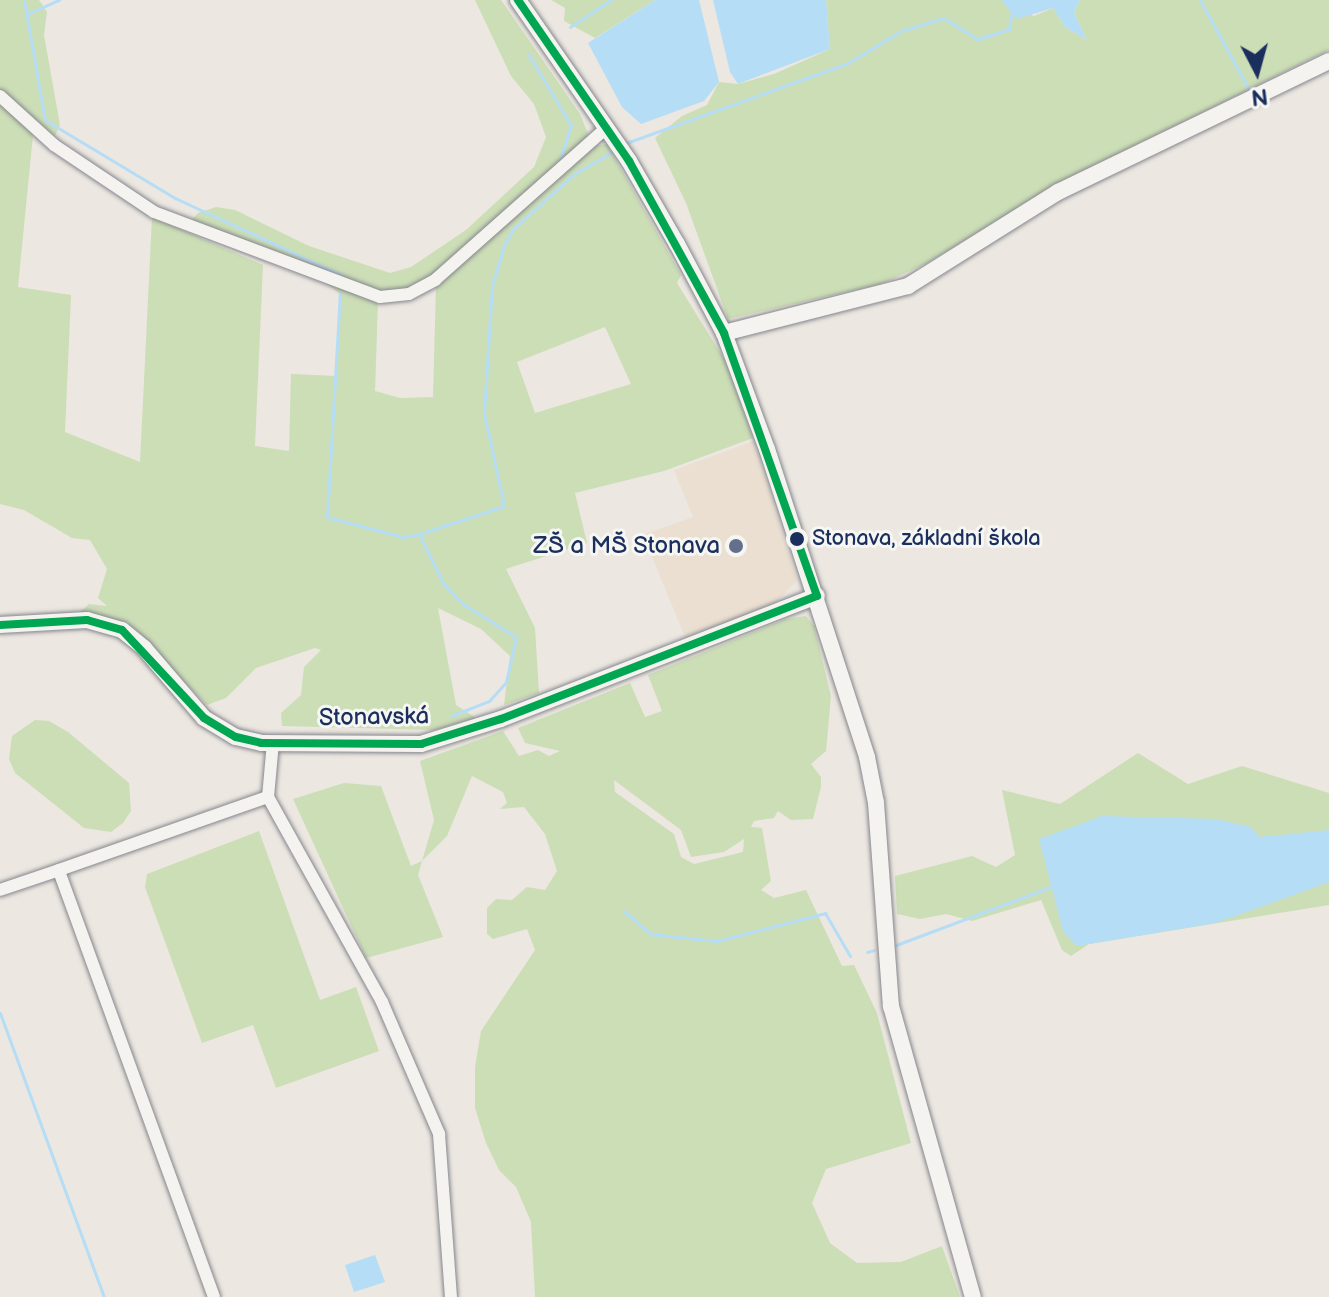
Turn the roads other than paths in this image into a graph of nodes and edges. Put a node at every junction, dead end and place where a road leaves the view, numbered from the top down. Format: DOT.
graph roads {
  1 [pos="518,0"];
  2 [pos="1329,61"];
  3 [pos="0,96"];
  4 [pos="606,128"];
  5 [pos="724,333"];
  6 [pos="817,596"];
  7 [pos="0,625"];
  8 [pos="273,742"];
  9 [pos="268,797"];
  10 [pos="59,870"];
  11 [pos="0,890"];
  12 [pos="214,1297"];
  13 [pos="451,1297"];
  14 [pos="973,1297"];
  1 -- 4 [label="street"];
  2 -- 5 [label="street"];
  3 -- 4 [label="street"];
  4 -- 5 [label="street"];
  5 -- 6 [label="street"];
  6 -- 8 [label="street, Stonavská"];
  6 -- 14 [label="street"];
  7 -- 8 [label="street, Stonavská"];
  8 -- 9 [label="street"];
  9 -- 10 [label="street"];
  9 -- 13 [label="street"];
  10 -- 11 [label="street"];
  10 -- 12 [label="street"];
}
